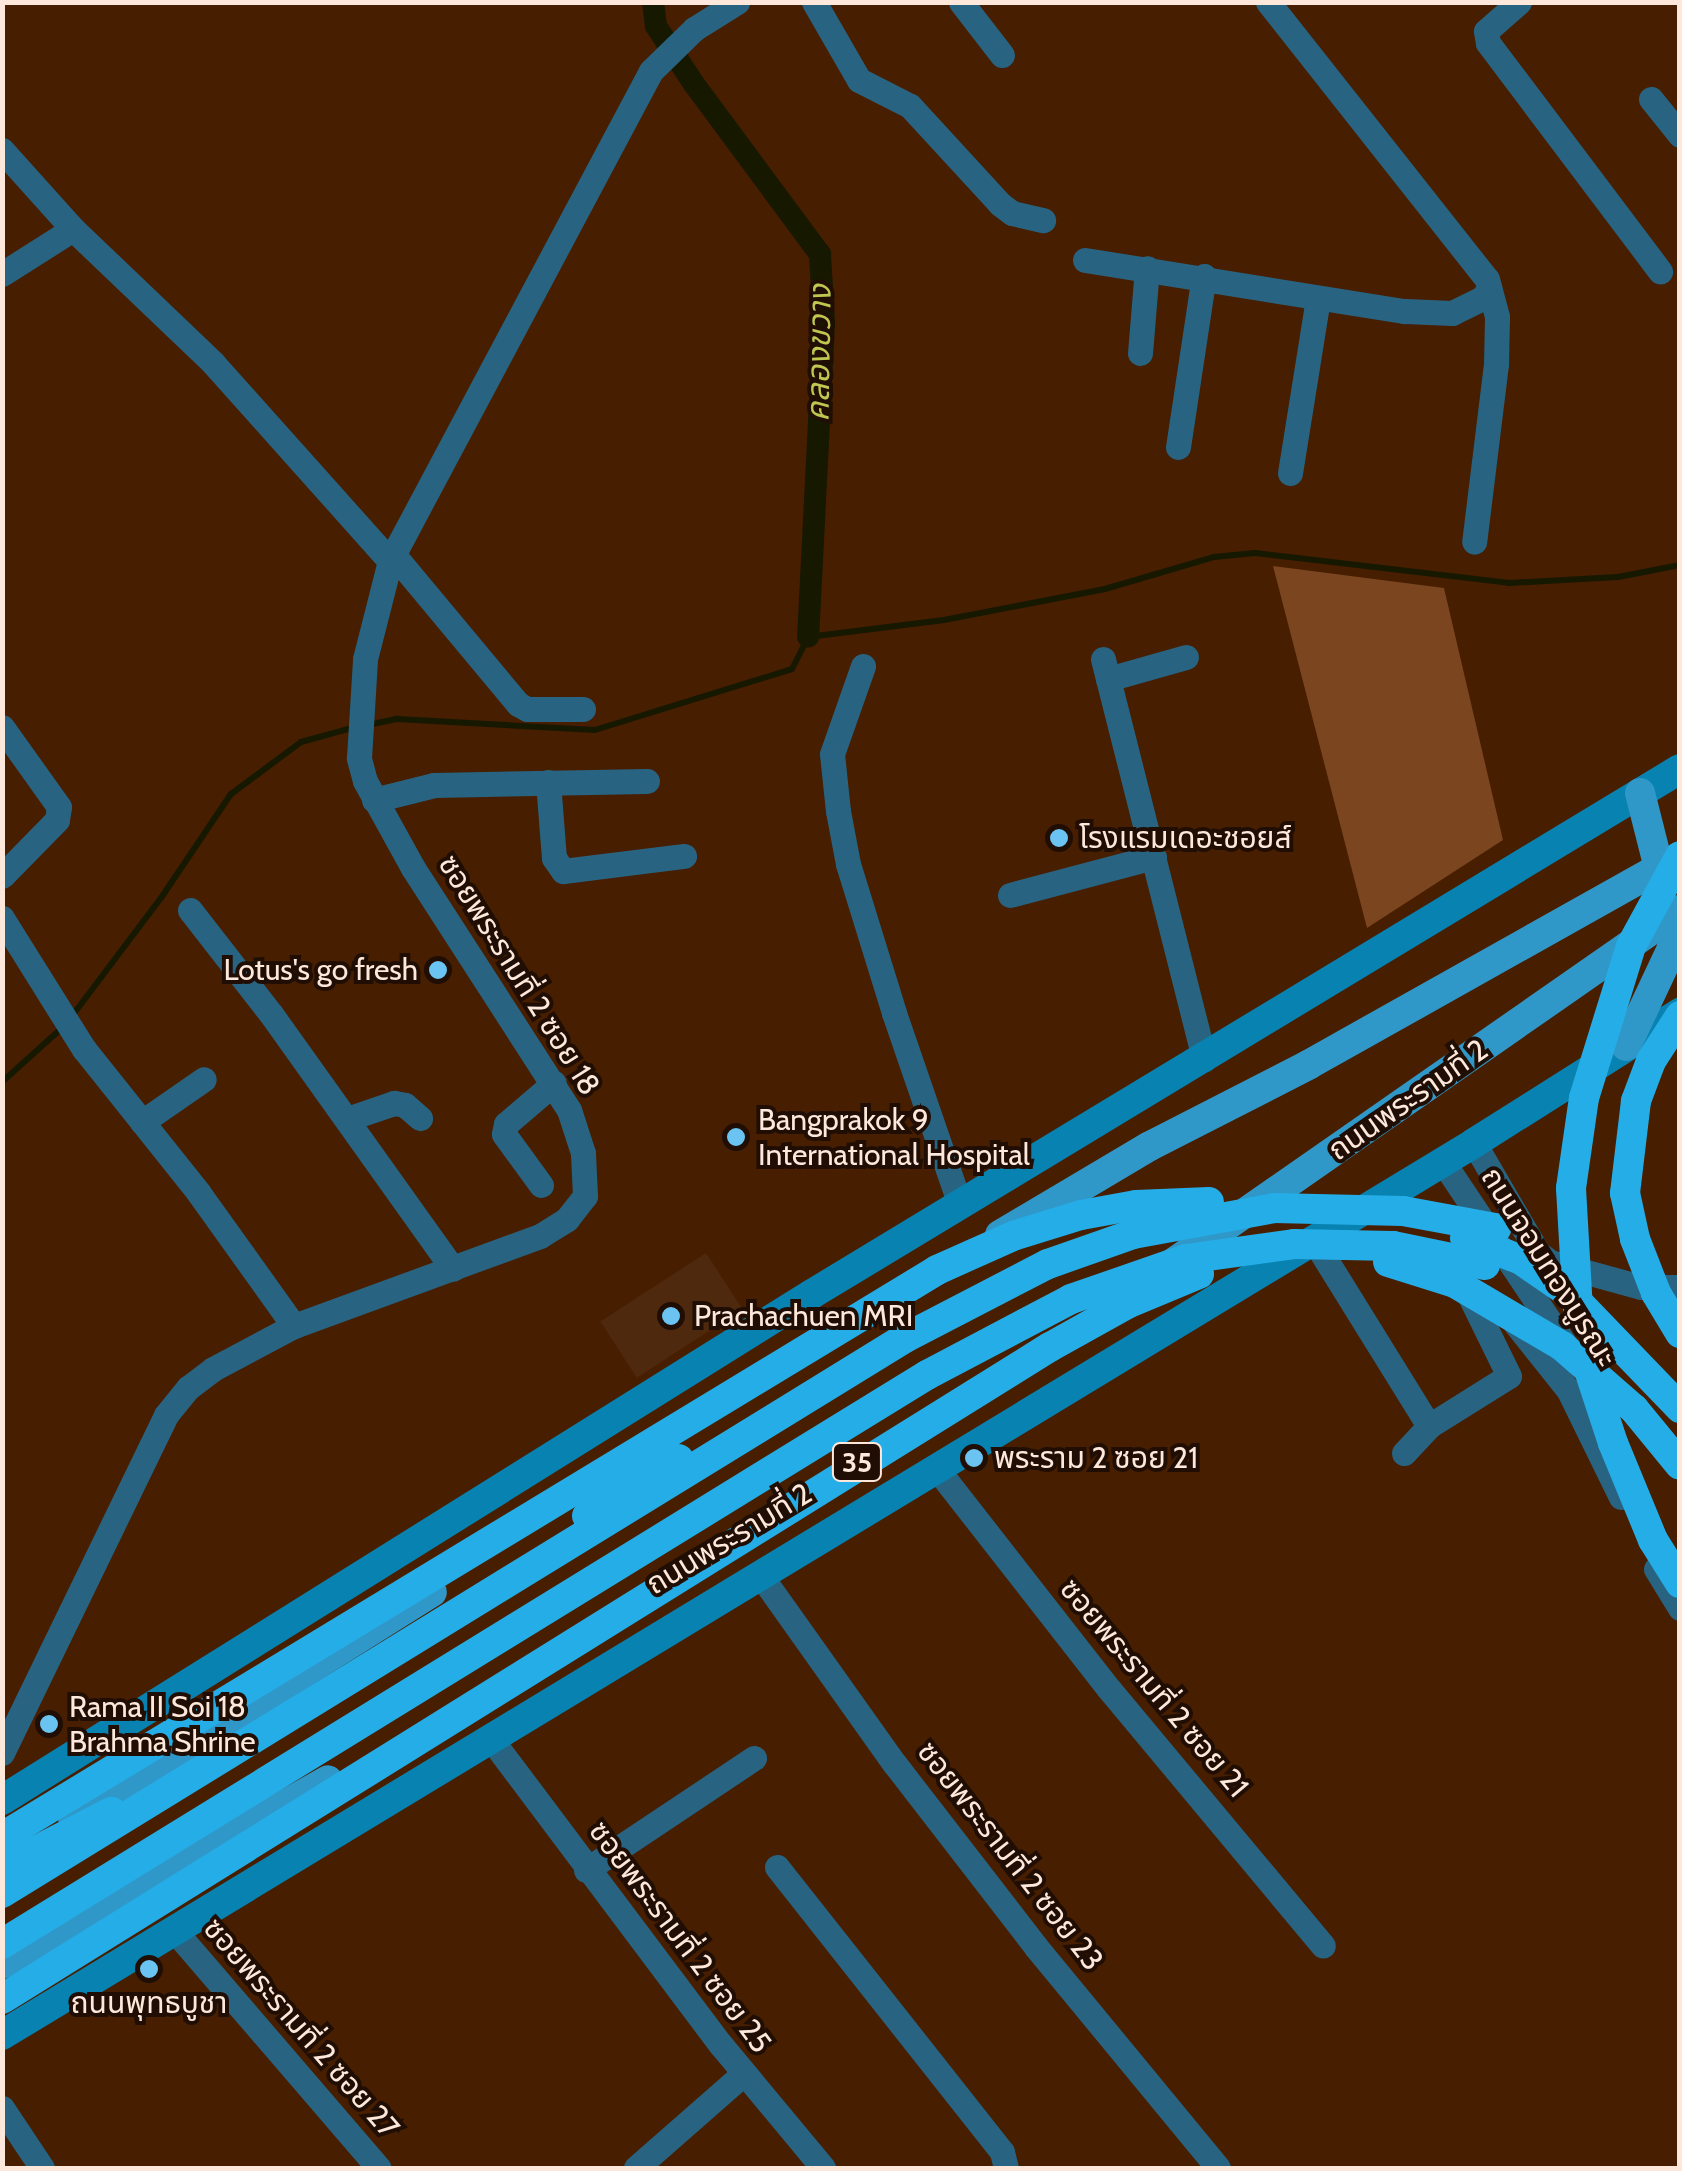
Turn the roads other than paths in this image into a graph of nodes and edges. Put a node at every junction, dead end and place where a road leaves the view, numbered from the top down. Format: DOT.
graph roads {
  1 [pos="737,2"];
  2 [pos="814,2"];
  3 [pos="960,2"];
  4 [pos="1268,2"];
  5 [pos="1519,2"];
  6 [pos="1002,55"];
  7 [pos="1651,99"];
  8 [pos="1680,135"];
  9 [pos="2,150"];
  10 [pos="1043,220"];
  11 [pos="73,229"];
  12 [pos="1084,260"];
  13 [pos="1147,268"];
  14 [pos="1660,270"];
  15 [pos="2,274"];
  16 [pos="1204,276"];
  17 [pos="1489,288"];
  18 [pos="1318,299"];
  19 [pos="1140,352"];
  20 [pos="1178,447"];
  21 [pos="1290,474"];
  22 [pos="1474,542"];
  23 [pos="392,558"];
  24 [pos="1186,657"];
  25 [pos="863,666"];
  26 [pos="584,709"];
  27 [pos="2,727"];
  28 [pos="1680,768"];
  29 [pos="647,781"];
  30 [pos="548,782"];
  31 [pos="1640,793"];
  32 [pos="374,800"];
  33 [pos="684,856"];
  34 [pos="1154,857"];
  35 [pos="1673,860"];
  36 [pos="2,876"];
  37 [pos="1010,896"];
  38 [pos="190,910"];
  39 [pos="1680,910"];
  40 [pos="2,918"];
  41 [pos="1680,932"];
  42 [pos="1670,971"];
  43 [pos="1564,990"];
  44 [pos="1680,1015"];
  45 [pos="1626,1046"];
  46 [pos="1204,1059"];
  47 [pos="204,1079"];
  48 [pos="554,1084"];
  49 [pos="420,1118"];
  50 [pos="347,1120"];
  51 [pos="142,1122"];
  52 [pos="1474,1143"];
  53 [pos="1444,1162"];
  54 [pos="1416,1178"];
  55 [pos="542,1184"];
  56 [pos="960,1205"];
  57 [pos="1319,1226"];
  58 [pos="1496,1228"];
  59 [pos="1364,1244"];
  60 [pos="453,1269"];
  61 [pos="1473,1270"];
  62 [pos="1680,1287"];
  63 [pos="294,1326"];
  64 [pos="1680,1332"];
  65 [pos="1680,1408"];
  66 [pos="1429,1426"];
  67 [pos="1404,1453"];
  68 [pos="1680,1465"];
  69 [pos="937,1469"];
  70 [pos="1680,1570"];
  71 [pos="761,1576"];
  72 [pos="1680,1583"];
  73 [pos="1680,1608"];
  74 [pos="492,1739"];
  75 [pos="2,1753"];
  76 [pos="754,1758"];
  77 [pos="2,1800"];
  78 [pos="2,1838"];
  79 [pos="2,1864"];
  80 [pos="777,1867"];
  81 [pos="586,1870"];
  82 [pos="2,1892"];
  83 [pos="174,1930"];
  84 [pos="2,1944"];
  85 [pos="1324,1946"];
  86 [pos="2,1962"];
  87 [pos="2,1998"];
  88 [pos="2,2035"];
  89 [pos="743,2074"];
  90 [pos="2,2108"];
  91 [pos="41,2168"];
  92 [pos="379,2168"];
  93 [pos="636,2168"];
  94 [pos="824,2168"];
  95 [pos="1006,2168"];
  96 [pos="1218,2168"];
  1 -- 23 [label="street, ซอยพระรามที่ 2 ซอย 18"];
  2 -- 10 [label="street"];
  3 -- 6 [label="street"];
  4 -- 17 [label="street"];
  5 -- 14 [label="street"];
  7 -- 8 [label="street"];
  9 -- 11 [label="street"];
  11 -- 15 [label="street"];
  11 -- 23 [label="street"];
  12 -- 13 [label="street"];
  13 -- 16 [label="street"];
  13 -- 19 [label="street"];
  16 -- 18 [label="street"];
  16 -- 20 [label="street"];
  17 -- 18 [label="street"];
  17 -- 22 [label="street"];
  18 -- 21 [label="street"];
  23 -- 26 [label="street"];
  23 -- 32 [label="street, ซอยพระรามที่ 2 ซอย 18"];
  24 -- 34 [label="street"];
  25 -- 56 [label="street"];
  27 -- 36 [label="street"];
  28 -- 31 [label="main road"];
  29 -- 30 [label="street"];
  30 -- 32 [label="street"];
  30 -- 33 [label="street"];
  31 -- 35 [label="main road"];
  31 -- 46 [label="main road"];
  32 -- 48 [label="street, ซอยพระรามที่ 2 ซอย 18"];
  34 -- 37 [label="street"];
  34 -- 46 [label="street"];
  35 -- 72 [label="highway, bridge"];
  35 -- 79 [label="main road"];
  38 -- 50 [label="street"];
  39 -- 43 [label="main road, ถนนพระรามที่ 2 / 35"];
  40 -- 51 [label="street"];
  41 -- 42 [label="main road"];
  42 -- 43 [label="main road"];
  42 -- 45 [label="main road"];
  43 -- 86 [label="main road, ถนนพระรามที่ 2 / 35"];
  44 -- 45 [label="main road, ถนนพระรามที่ 2 / 35"];
  44 -- 64 [label="highway, bridge"];
  45 -- 52 [label="main road, ถนนพระรามที่ 2 / 35"];
  46 -- 56 [label="main road"];
  47 -- 51 [label="street"];
  48 -- 55 [label="street"];
  48 -- 60 [label="street, ซอยพระรามที่ 2 ซอย 18"];
  49 -- 50 [label="street"];
  50 -- 60 [label="street"];
  51 -- 63 [label="street"];
  52 -- 53 [label="main road, ถนนพระรามที่ 2 / 35"];
  52 -- 62 [label="street"];
  53 -- 54 [label="main road, ถนนพระรามที่ 2 / 35"];
  53 -- 70 [label="street, ถนนจอมทองบูรณะ"];
  54 -- 57 [label="main road, ถนนพระรามที่ 2 / 35"];
  54 -- 61 [label="street"];
  56 -- 77 [label="main road"];
  57 -- 58 [label="highway, bridge"];
  57 -- 61 [label="street, ถนนจอมทองบูรณะ"];
  57 -- 66 [label="street"];
  57 -- 69 [label="main road, ถนนพระรามที่ 2 / 35"];
  57 -- 78 [label="highway, bridge"];
  57 -- 82 [label="highway, bridge"];
  59 -- 61 [label="highway, bridge"];
  59 -- 84 [label="highway, bridge"];
  59 -- 87 [label="highway, bridge"];
  60 -- 63 [label="street, ซอยพระรามที่ 2 ซอย 18"];
  61 -- 66 [label="street"];
  61 -- 73 [label="street, ถนนจอมทองบูรณะ"];
  63 -- 75 [label="street, ซอยพระรามที่ 2 ซอย 18"];
  65 -- 79 [label="highway, bridge"];
  66 -- 67 [label="street"];
  68 -- 86 [label="highway, bridge"];
  69 -- 71 [label="main road, ถนนพระรามที่ 2 / 35"];
  69 -- 85 [label="street, ซอยพระรามที่ 2 ซอย 21"];
  71 -- 74 [label="main road, ถนนพระรามที่ 2 / 35"];
  71 -- 96 [label="street, ซอยพระรามที่ 2 ซอย 23"];
  74 -- 81 [label="street, ซอยพระรามที่ 2 ซอย 25"];
  74 -- 83 [label="main road, ถนนพระรามที่ 2 / 35"];
  76 -- 81 [label="street"];
  80 -- 95 [label="street"];
  81 -- 89 [label="street, ซอยพระรามที่ 2 ซอย 25"];
  83 -- 88 [label="main road, ถนนพระรามที่ 2 / 35"];
  83 -- 92 [label="street, ซอยพระรามที่ 2 ซอย 27"];
  89 -- 93 [label="street"];
  89 -- 94 [label="street, ซอยพระรามที่ 2 ซอย 25"];
  90 -- 91 [label="street"];
}
